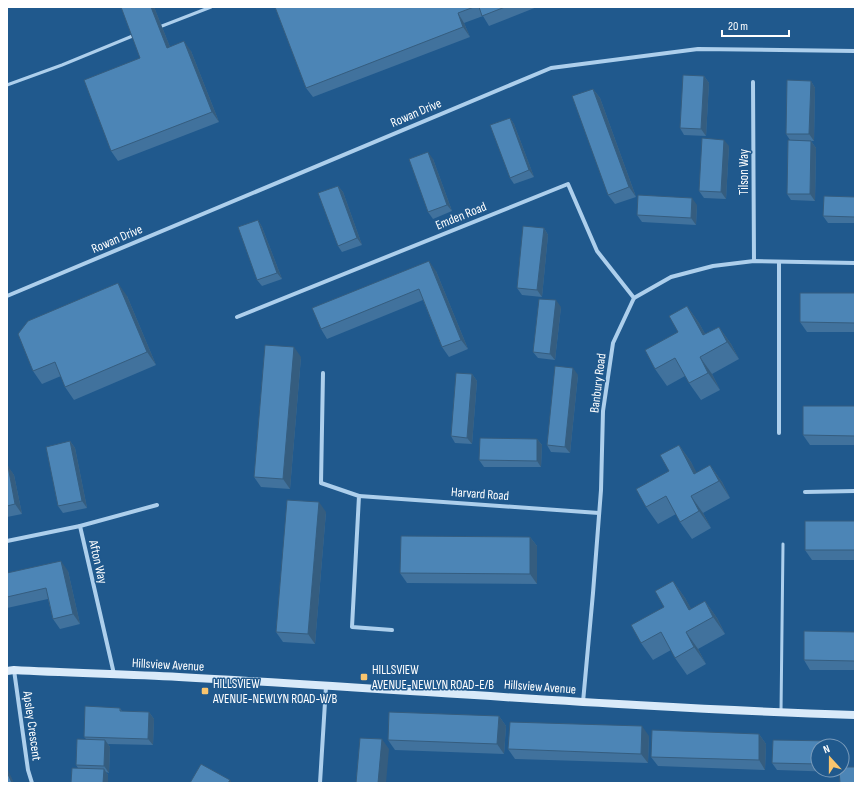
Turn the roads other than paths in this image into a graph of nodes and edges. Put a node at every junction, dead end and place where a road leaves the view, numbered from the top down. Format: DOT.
graph roads {
  1 [pos="211,7"];
  2 [pos="162,26"];
  3 [pos="135,35"];
  4 [pos="855,51"];
  5 [pos="753,82"];
  6 [pos="7,84"];
  7 [pos="754,261"];
  8 [pos="779,262"];
  9 [pos="855,263"];
  10 [pos="7,296"];
  11 [pos="634,298"];
  12 [pos="238,317"];
  13 [pos="323,373"];
  14 [pos="779,433"];
  15 [pos="805,492"];
  16 [pos="855,492"];
  17 [pos="359,496"];
  18 [pos="157,505"];
  19 [pos="599,513"];
  20 [pos="80,526"];
  21 [pos="7,541"];
  22 [pos="783,544"];
  23 [pos="392,630"];
  24 [pos="11,671"];
  25 [pos="114,674"];
  26 [pos="326,686"];
  27 [pos="583,702"];
  28 [pos="781,712"];
  29 [pos="855,715"];
  30 [pos="32,783"];
  31 [pos="320,783"];
  1 -- 2 [label="lane"];
  3 -- 6 [label="lane"];
  4 -- 10 [label="street, Rowan Drive"];
  5 -- 7 [label="street, Tilson Way"];
  7 -- 8 [label="street"];
  7 -- 11 [label="street"];
  8 -- 9 [label="street"];
  8 -- 14 [label="street"];
  11 -- 12 [label="street, Emden Road"];
  11 -- 19 [label="street, Banbury Road"];
  13 -- 17 [label="street, Harvard Road"];
  15 -- 16 [label="street"];
  17 -- 19 [label="street, Harvard Road"];
  17 -- 23 [label="street"];
  18 -- 20 [label="street"];
  19 -- 27 [label="street, Banbury Road"];
  20 -- 21 [label="street, Afton Way"];
  20 -- 25 [label="street, Afton Way"];
  22 -- 28 [label="lane"];
  24 -- 25 [label="street, Hillsview Avenue"];
  24 -- 30 [label="street, Apsley Crescent"];
  25 -- 26 [label="street, Hillsview Avenue"];
  26 -- 27 [label="street, Hillsview Avenue"];
  26 -- 31 [label="street"];
  27 -- 28 [label="street, Hillsview Avenue"];
  28 -- 29 [label="street, Hillsview Avenue"];
}
